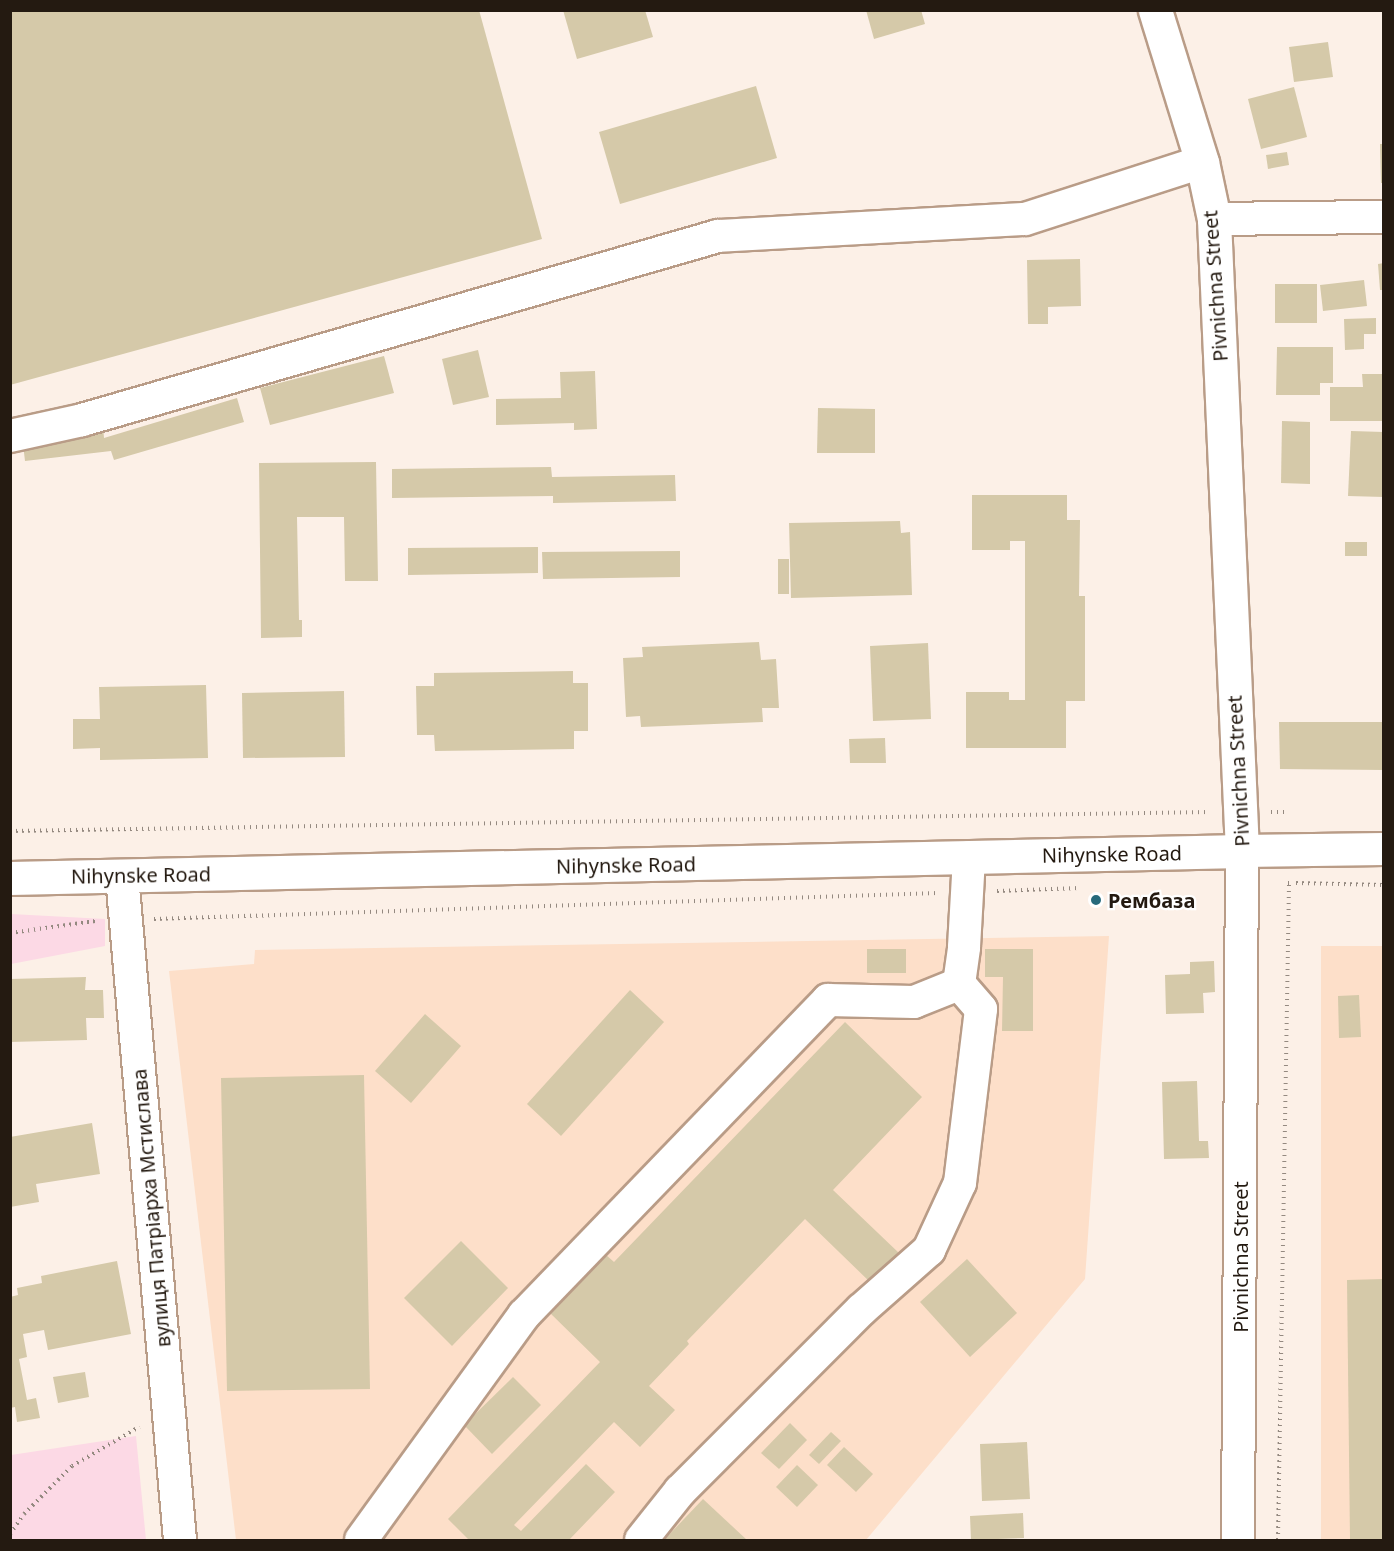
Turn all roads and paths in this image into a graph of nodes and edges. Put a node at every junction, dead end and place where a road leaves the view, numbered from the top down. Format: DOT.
graph roads {
  1 [pos="1155,10"];
  2 [pos="1202,162"];
  3 [pos="1383,217"];
  4 [pos="1214,219"];
  5 [pos="10,436"];
  6 [pos="1240,811"];
  7 [pos="10,831"];
  8 [pos="1383,849"];
  9 [pos="1242,851"];
  10 [pos="969,857"];
  11 [pos="122,876"];
  12 [pos="10,878"];
  13 [pos="1289,883"];
  14 [pos="1383,885"];
  15 [pos="959,984"];
  16 [pos="147,1422"];
  17 [pos="10,1534"];
  18 [pos="180,1540"];
  19 [pos="361,1540"];
  20 [pos="641,1540"];
  21 [pos="1238,1540"];
  1 -- 2 [label="main road, Pivnichna Street"];
  2 -- 4 [label="main road, Pivnichna Street"];
  2 -- 5 [label="street"];
  3 -- 4 [label="street"];
  4 -- 6 [label="main road, Pivnichna Street"];
  6 -- 7 [label="path"];
  6 -- 9 [label="main road, Pivnichna Street"];
  8 -- 9 [label="street"];
  9 -- 10 [label="main road, Nihynske Road"];
  9 -- 21 [label="street, Pivnichna Street"];
  10 -- 11 [label="main road, Nihynske Road"];
  10 -- 15 [label="street"];
  11 -- 12 [label="main road, Nihynske Road"];
  11 -- 18 [label="street, вулиця Патріарха Мстислава"];
  13 -- 14 [label="path"];
  15 -- 19 [label="street"];
  15 -- 20 [label="street"];
  16 -- 17 [label="path"];
}
